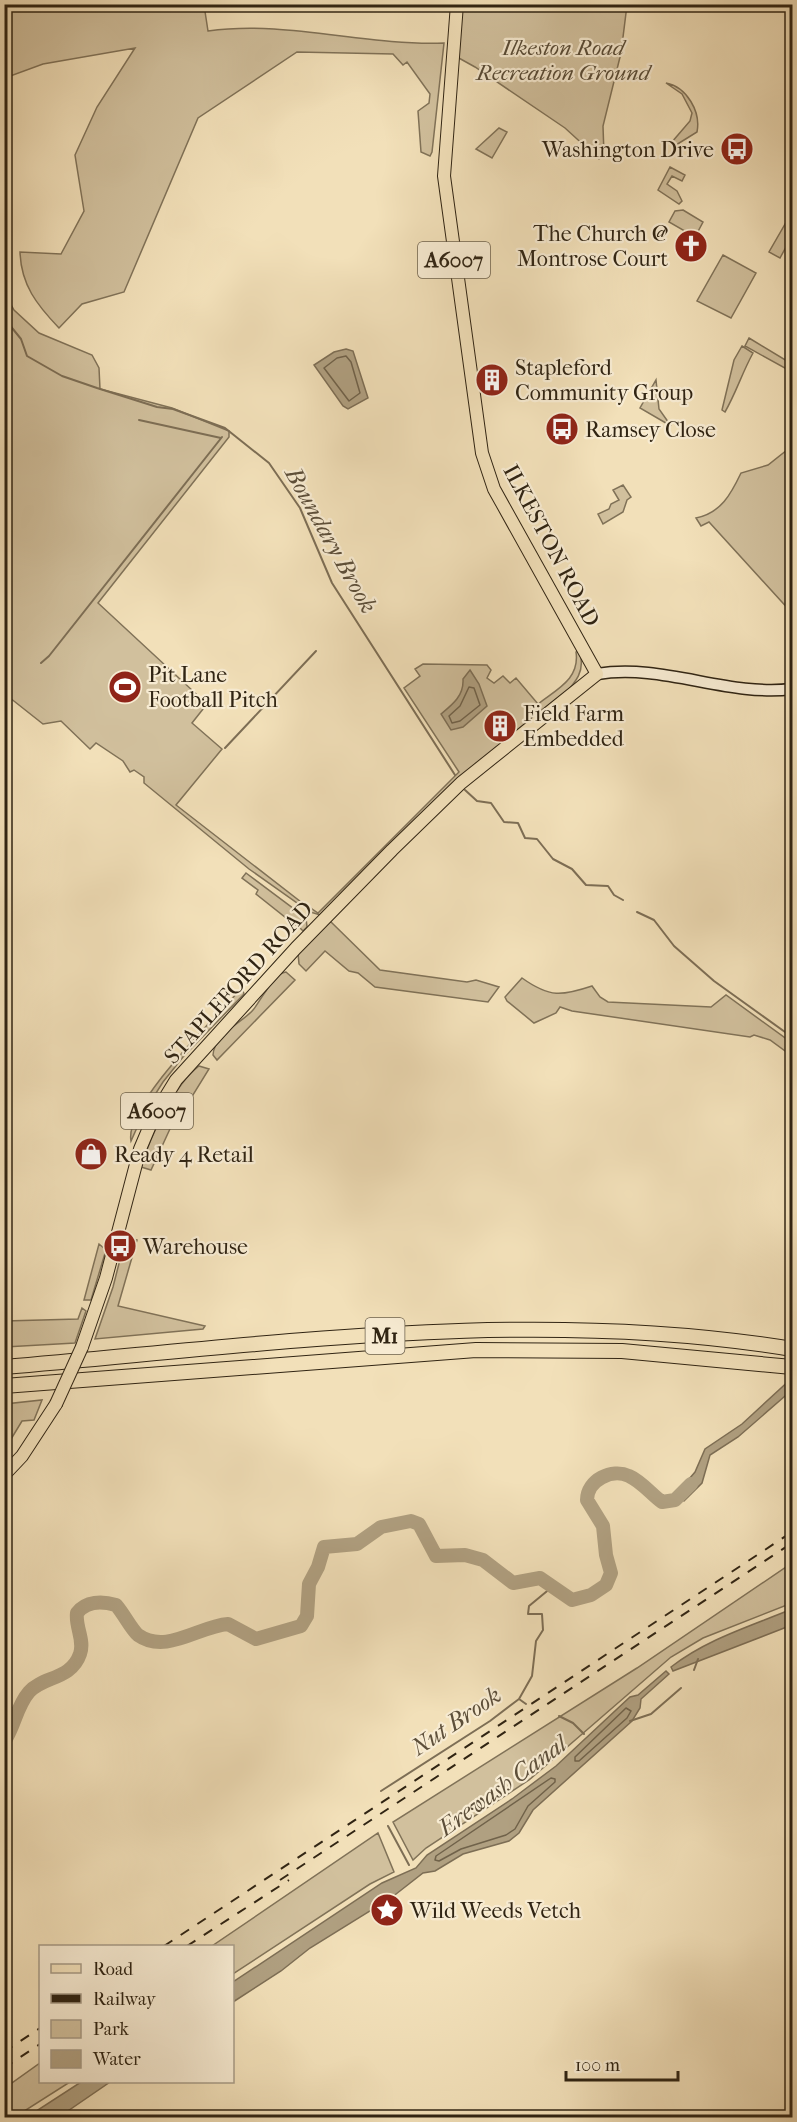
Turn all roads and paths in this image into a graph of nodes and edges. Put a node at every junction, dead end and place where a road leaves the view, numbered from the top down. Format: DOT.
graph roads {
  1 [pos="456,4"];
  2 [pos="597,674"];
  3 [pos="792,689"];
  4 [pos="792,1350"];
  5 [pos="4,1367"];
  6 [pos="792,1367"];
  7 [pos="4,1386"];
  8 [pos="4,1475"];
  1 -- 2 [label="main road, ILKESTON ROAD / A6007"];
  2 -- 3 [label="main road"];
  2 -- 8 [label="main road, STAPLEFORD ROAD / A6007, bridge"];
  4 -- 5 [label="highway, M1"];
  6 -- 7 [label="highway, M1"];
}
